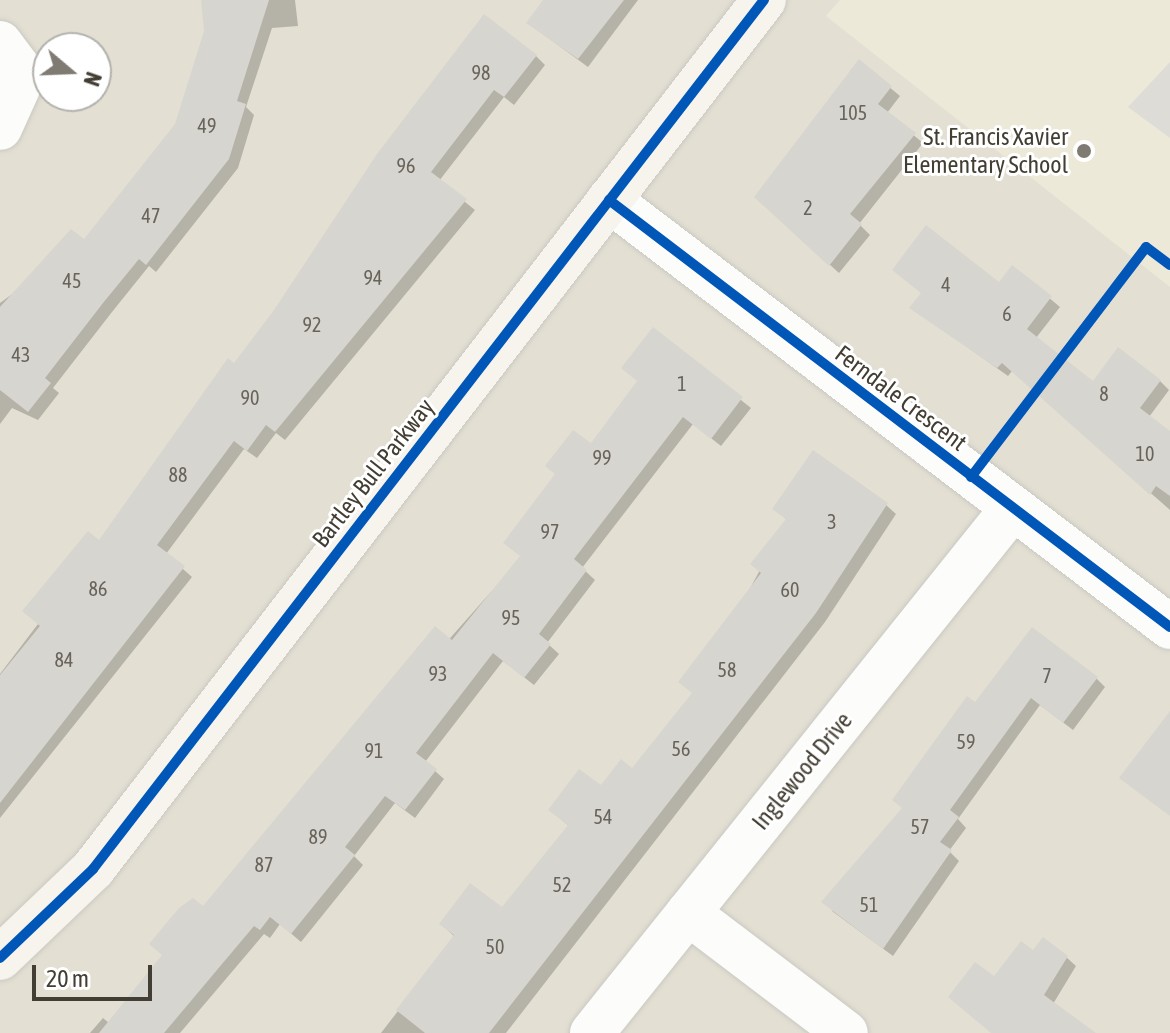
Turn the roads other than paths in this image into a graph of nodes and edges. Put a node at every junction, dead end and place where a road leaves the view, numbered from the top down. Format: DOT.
graph roads {
  1 [pos="764,0"];
  2 [pos="0,43"];
  3 [pos="0,128"];
  4 [pos="609,200"];
  5 [pos="1012,509"];
  6 [pos="1170,627"];
  7 [pos="688,913"];
  8 [pos="0,958"];
  9 [pos="592,1033"];
  10 [pos="846,1033"];
  1 -- 4 [label="street, Bartley Bull Parkway"];
  2 -- 3 [label="street"];
  4 -- 5 [label="street, Ferndale Crescent"];
  4 -- 8 [label="street, Bartley Bull Parkway"];
  5 -- 6 [label="street, Ferndale Crescent"];
  5 -- 7 [label="street, Inglewood Drive"];
  7 -- 9 [label="street, Inglewood Drive"];
  7 -- 10 [label="street"];
}
